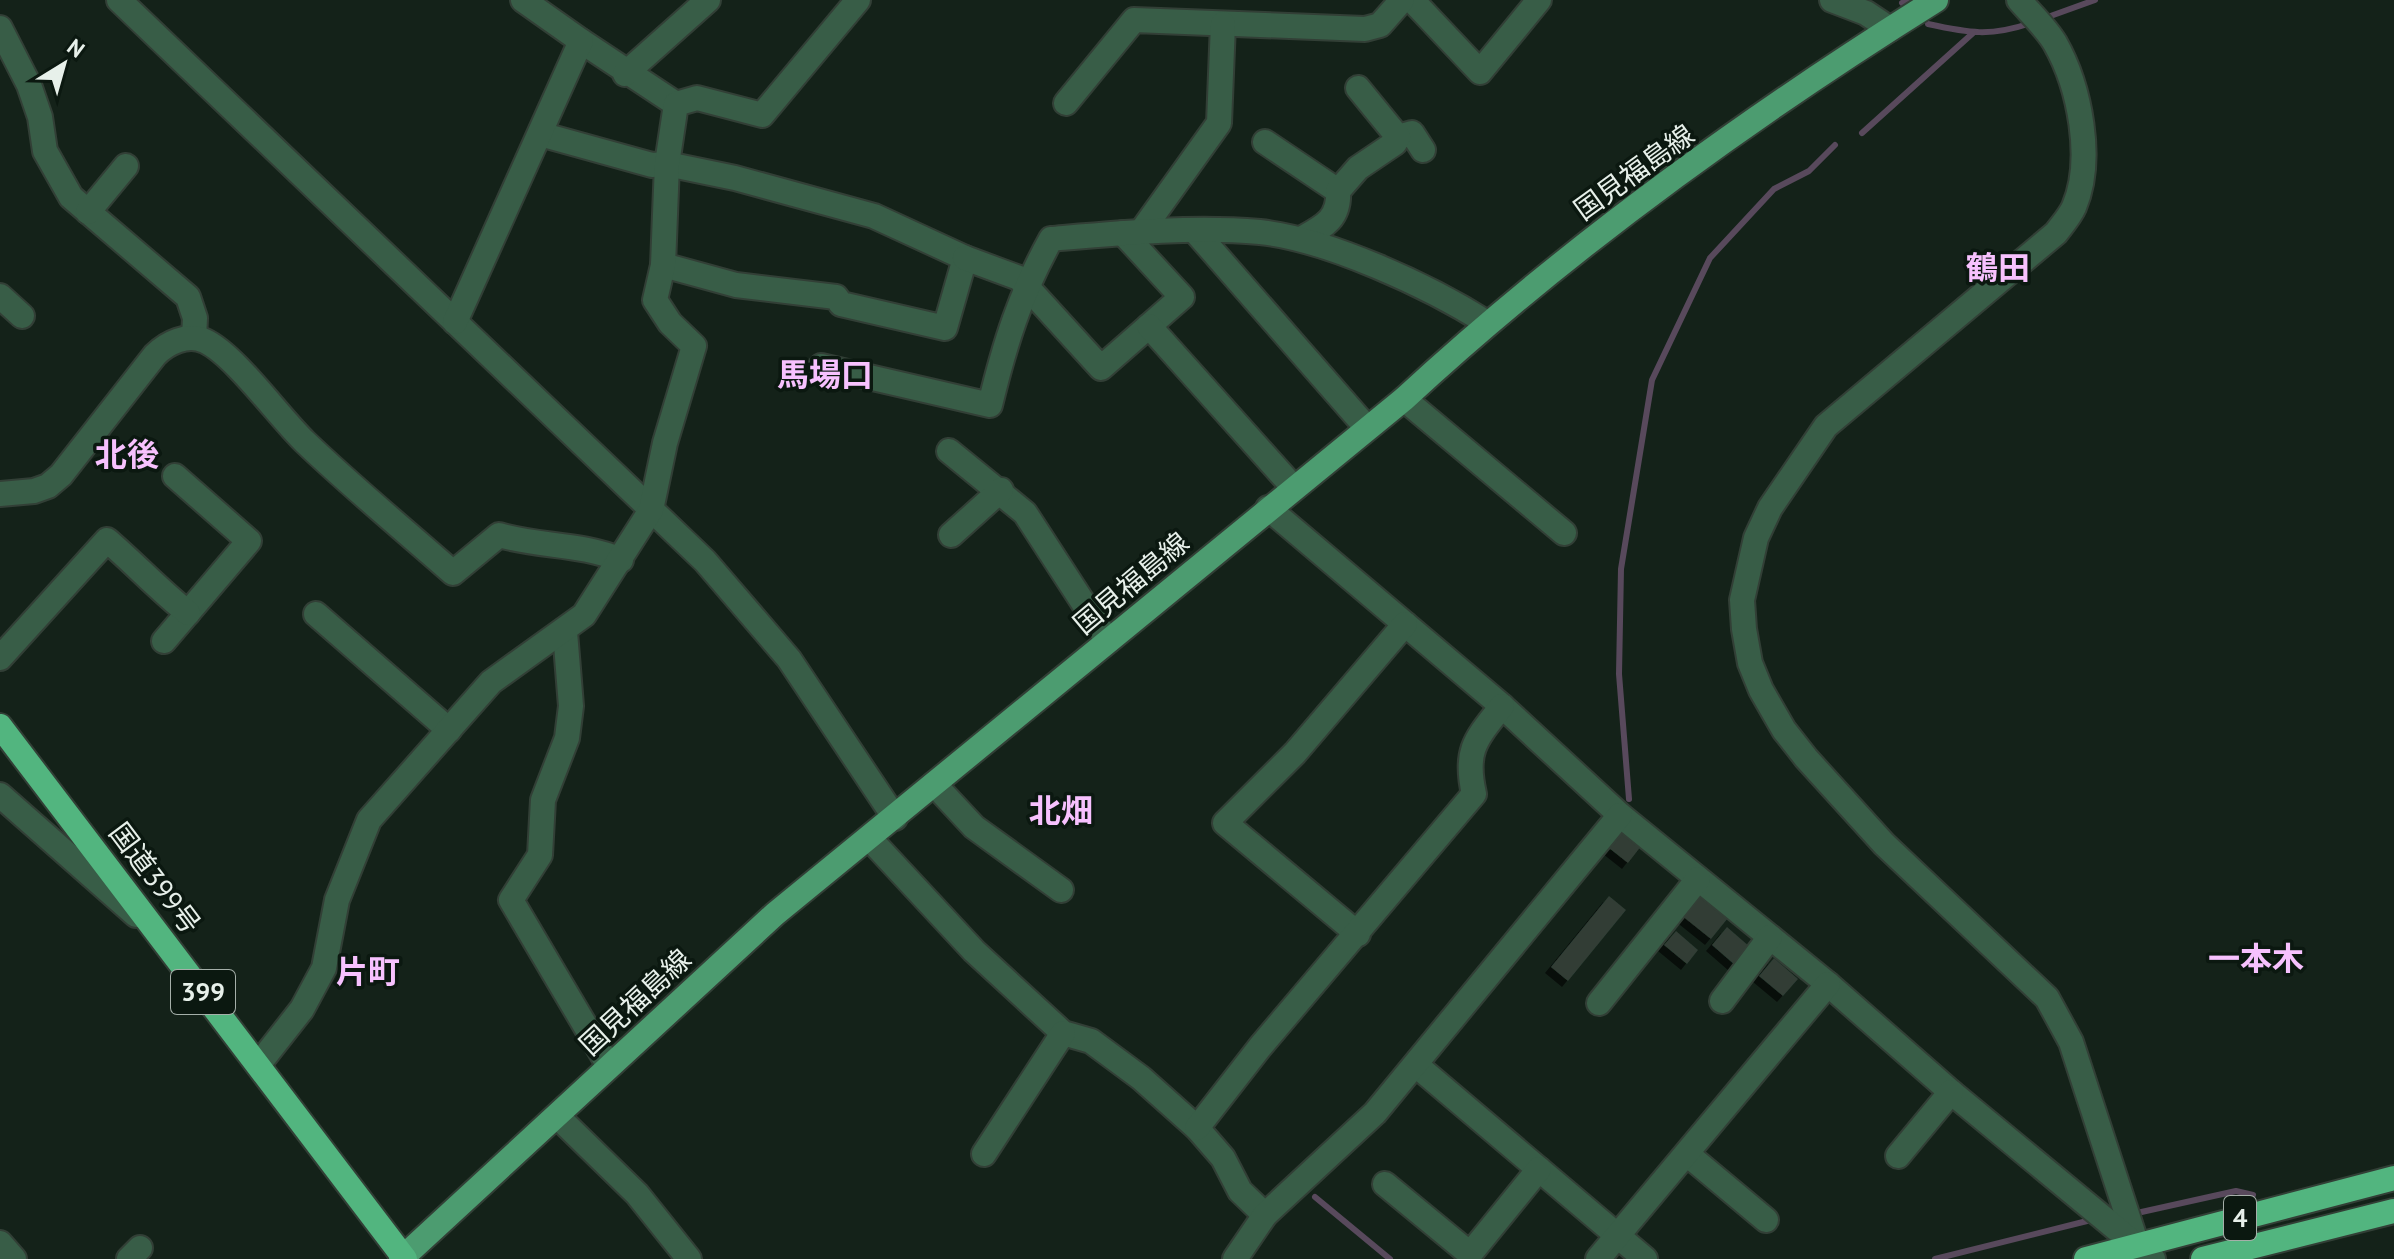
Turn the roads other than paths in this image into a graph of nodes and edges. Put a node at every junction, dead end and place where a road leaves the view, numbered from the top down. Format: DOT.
graph roads {
  1 [pos="119,0"];
  2 [pos="523,0"];
  3 [pos="708,0"];
  4 [pos="858,0"];
  5 [pos="1402,0"];
  6 [pos="1412,0"];
  7 [pos="1539,0"];
  8 [pos="1832,0"];
  9 [pos="1936,0"];
  10 [pos="2019,0"];
  11 [pos="1174,11"];
  12 [pos="1223,24"];
  13 [pos="0,28"];
  14 [pos="1890,29"];
  15 [pos="581,41"];
  16 [pos="625,74"];
  17 [pos="1358,88"];
  18 [pos="1066,103"];
  19 [pos="676,104"];
  20 [pos="540,134"];
  21 [pos="1398,137"];
  22 [pos="1265,142"];
  23 [pos="1423,150"];
  24 [pos="667,164"];
  25 [pos="126,166"];
  26 [pos="1338,191"];
  27 [pos="88,212"];
  28 [pos="1195,231"];
  29 [pos="1132,233"];
  30 [pos="1301,239"];
  31 [pos="965,258"];
  32 [pos="663,265"];
  33 [pos="1025,286"];
  34 [pos="0,296"];
  35 [pos="22,316"];
  36 [pos="455,322"];
  37 [pos="1487,323"];
  38 [pos="1149,326"];
  39 [pos="194,338"];
  40 [pos="821,366"];
  41 [pos="1404,399"];
  42 [pos="1367,428"];
  43 [pos="949,451"];
  44 [pos="175,476"];
  45 [pos="1294,488"];
  46 [pos="1001,490"];
  47 [pos="0,494"];
  48 [pos="1268,508"];
  49 [pos="651,510"];
  50 [pos="1564,533"];
  51 [pos="951,535"];
  52 [pos="621,560"];
  53 [pos="188,613"];
  54 [pos="316,614"];
  55 [pos="1405,624"];
  56 [pos="565,632"];
  57 [pos="164,641"];
  58 [pos="1108,641"];
  59 [pos="0,658"];
  60 [pos="1502,706"];
  61 [pos="0,726"];
  62 [pos="449,730"];
  63 [pos="934,784"];
  64 [pos="0,795"];
  65 [pos="1620,815"];
  66 [pos="895,818"];
  67 [pos="870,839"];
  68 [pos="1698,879"];
  69 [pos="1061,890"];
  70 [pos="1358,934"];
  71 [pos="1770,937"];
  72 [pos="165,941"];
  73 [pos="1828,984"];
  74 [pos="1722,1001"];
  75 [pos="1599,1003"];
  76 [pos="1063,1033"];
  77 [pos="258,1065"];
  78 [pos="1416,1065"];
  79 [pos="609,1066"];
  80 [pos="1951,1092"];
  81 [pos="557,1116"];
  82 [pos="1197,1128"];
  83 [pos="984,1154"];
  84 [pos="1687,1154"];
  85 [pos="1898,1156"];
  86 [pos="1539,1169"];
  87 [pos="2394,1178"];
  88 [pos="1385,1184"];
  89 [pos="2394,1211"];
  90 [pos="1265,1215"];
  91 [pos="1766,1220"];
  92 [pos="1618,1232"];
  93 [pos="0,1243"];
  94 [pos="2145,1252"];
  95 [pos="403,1258"];
  96 [pos="14,1259"];
  97 [pos="689,1259"];
  98 [pos="1235,1259"];
  99 [pos="1598,1259"];
  100 [pos="1645,1259"];
  101 [pos="2086,1259"];
  102 [pos="2203,1259"];
  1 -- 36 [label="street"];
  2 -- 15 [label="street"];
  3 -- 16 [label="street"];
  4 -- 19 [label="street"];
  5 -- 12 [label="street"];
  6 -- 7 [label="street"];
  8 -- 14 [label="street"];
  9 -- 14 [label="main road, 国見福島線"];
  10 -- 94 [label="street"];
  11 -- 12 [label="street"];
  11 -- 18 [label="street"];
  12 -- 29 [label="street"];
  13 -- 27 [label="street"];
  14 -- 37 [label="main road, 国見福島線"];
  15 -- 16 [label="street"];
  15 -- 20 [label="street"];
  16 -- 19 [label="street"];
  17 -- 21 [label="street"];
  19 -- 24 [label="street"];
  20 -- 24 [label="street"];
  20 -- 36 [label="street"];
  21 -- 23 [label="street"];
  21 -- 26 [label="street"];
  22 -- 26 [label="street"];
  24 -- 31 [label="street"];
  24 -- 32 [label="street"];
  25 -- 27 [label="street"];
  26 -- 30 [label="street"];
  27 -- 39 [label="street"];
  28 -- 29 [label="street"];
  28 -- 30 [label="street"];
  28 -- 42 [label="street"];
  29 -- 33 [label="street"];
  29 -- 38 [label="street"];
  30 -- 37 [label="street"];
  31 -- 32 [label="street"];
  31 -- 33 [label="street"];
  32 -- 49 [label="street"];
  33 -- 38 [label="street"];
  33 -- 40 [label="street"];
  34 -- 35 [label="street"];
  36 -- 49 [label="street"];
  37 -- 41 [label="main road, 国見福島線"];
  38 -- 45 [label="street"];
  39 -- 47 [label="street"];
  39 -- 52 [label="street"];
  41 -- 42 [label="main road, 国見福島線"];
  41 -- 50 [label="street"];
  42 -- 45 [label="main road, 国見福島線"];
  43 -- 46 [label="street"];
  44 -- 53 [label="street"];
  45 -- 48 [label="main road, 国見福島線"];
  46 -- 51 [label="street"];
  46 -- 58 [label="street"];
  48 -- 55 [label="street"];
  48 -- 58 [label="main road, 国見福島線"];
  49 -- 52 [label="street"];
  49 -- 66 [label="street"];
  52 -- 56 [label="street"];
  53 -- 57 [label="street"];
  53 -- 59 [label="street"];
  54 -- 62 [label="street"];
  55 -- 60 [label="street"];
  55 -- 70 [label="street"];
  56 -- 62 [label="street"];
  56 -- 79 [label="street"];
  58 -- 63 [label="main road, 国見福島線"];
  60 -- 65 [label="street"];
  60 -- 70 [label="street"];
  61 -- 72 [label="highway, 国道399号 / 399"];
  62 -- 77 [label="street"];
  63 -- 66 [label="main road, 国見福島線"];
  63 -- 69 [label="street"];
  64 -- 72 [label="street"];
  65 -- 68 [label="street"];
  65 -- 78 [label="street"];
  66 -- 67 [label="main road, 国見福島線"];
  67 -- 76 [label="street"];
  67 -- 79 [label="main road, 国見福島線"];
  68 -- 71 [label="street"];
  68 -- 75 [label="street"];
  70 -- 82 [label="street"];
  71 -- 73 [label="street"];
  71 -- 74 [label="street"];
  72 -- 77 [label="highway, 国道399号 / 399"];
  73 -- 80 [label="street"];
  73 -- 84 [label="street"];
  76 -- 82 [label="street"];
  76 -- 83 [label="street"];
  77 -- 95 [label="highway, 国道399号 / 399"];
  78 -- 86 [label="street"];
  78 -- 90 [label="street"];
  79 -- 81 [label="main road, 国見福島線"];
  80 -- 85 [label="street"];
  80 -- 94 [label="street"];
  81 -- 95 [label="main road, 国見福島線"];
  81 -- 97 [label="street"];
  82 -- 90 [label="street"];
  84 -- 91 [label="street"];
  84 -- 92 [label="street"];
  86 -- 88 [label="street"];
  86 -- 92 [label="street"];
  87 -- 94 [label="highway, 4"];
  89 -- 102 [label="highway, 4"];
  90 -- 98 [label="street"];
  92 -- 99 [label="street"];
  92 -- 100 [label="street"];
  93 -- 96 [label="street"];
  94 -- 101 [label="highway, 4"];
}
